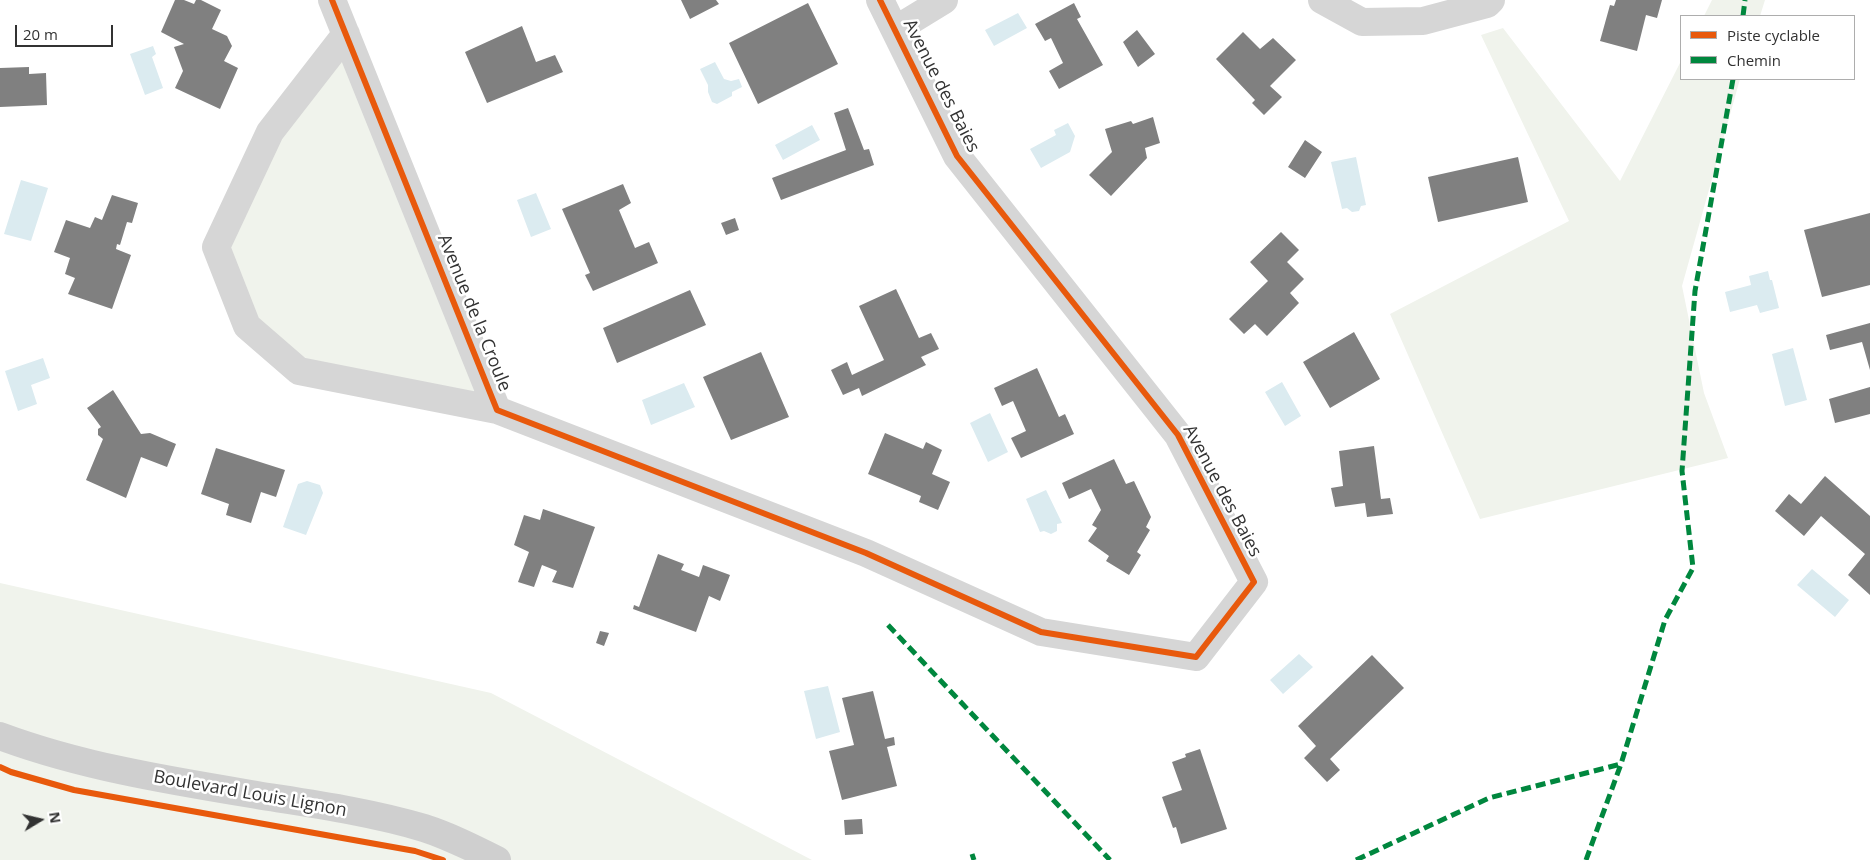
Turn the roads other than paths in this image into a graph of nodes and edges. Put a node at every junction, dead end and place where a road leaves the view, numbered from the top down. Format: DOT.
graph roads {
  1 [pos="332,0"];
  2 [pos="880,0"];
  3 [pos="944,0"];
  4 [pos="1322,0"];
  5 [pos="1491,0"];
  6 [pos="895,30"];
  7 [pos="346,34"];
  8 [pos="497,410"];
  9 [pos="866,554"];
  10 [pos="0,736"];
  11 [pos="497,860"];
  1 -- 7 [label="street, Avenue de la Croule"];
  2 -- 6 [label="street, Avenue des Baies"];
  3 -- 6 [label="street"];
  4 -- 5 [label="street"];
  6 -- 9 [label="street, Avenue des Baies"];
  7 -- 8 [label="street, Avenue de la Croule"];
  7 -- 8 [label="street, Avenue de la Croule"];
  8 -- 9 [label="street, Avenue de la Croule"];
  10 -- 11 [label="main road, Boulevard Louis Lignon"];
}
